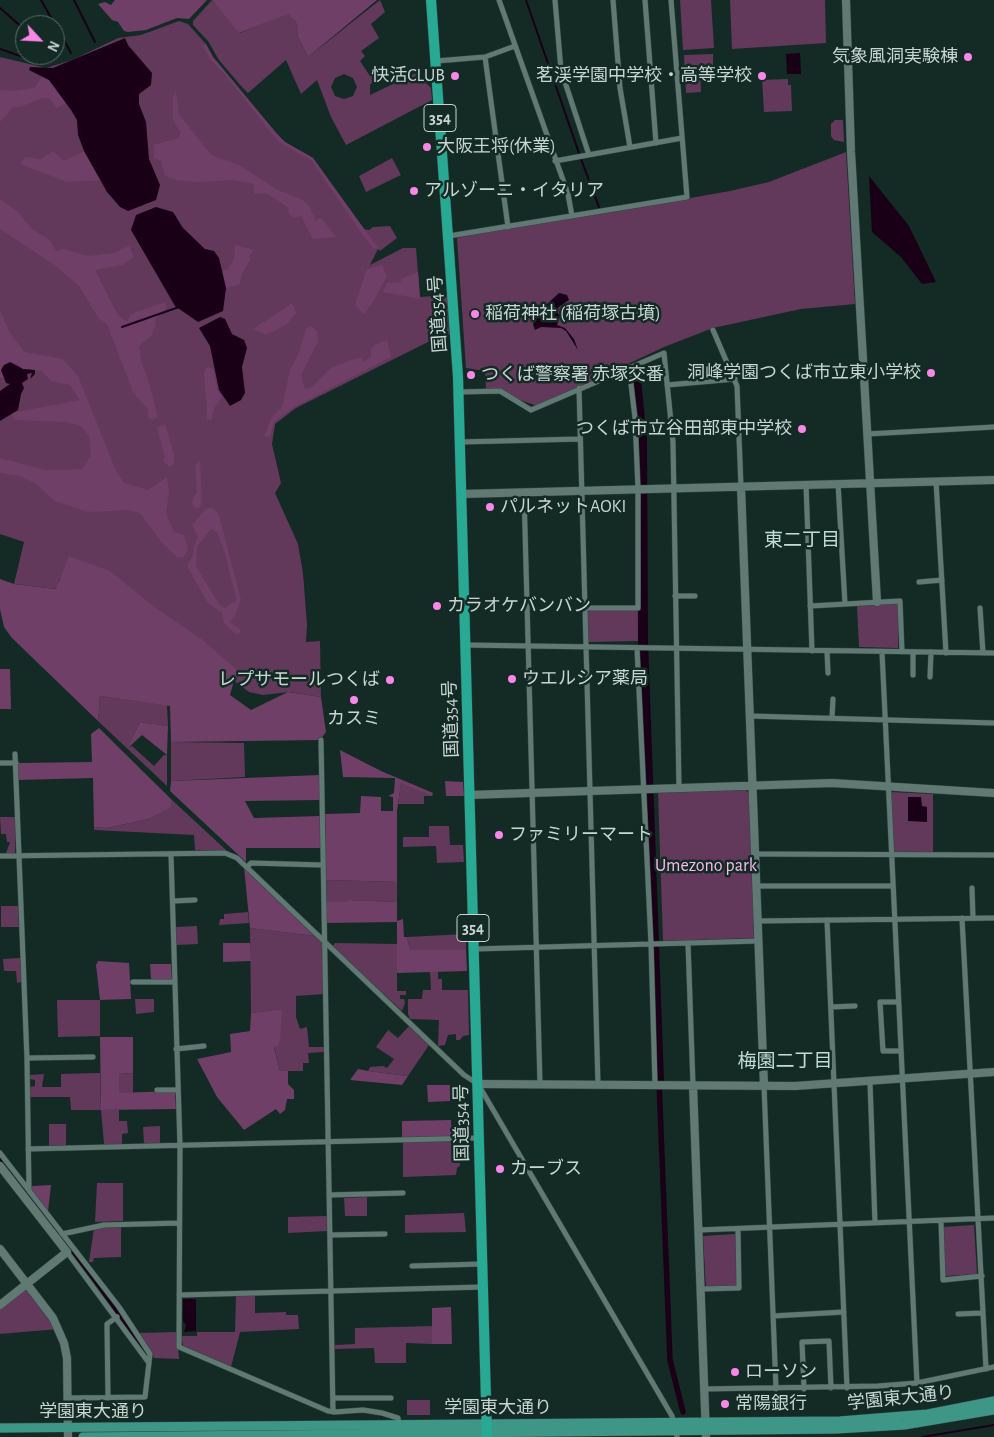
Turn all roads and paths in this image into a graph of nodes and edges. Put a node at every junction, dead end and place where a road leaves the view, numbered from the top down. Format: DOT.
graph roads {
  1 [pos="431,0"];
  2 [pos="499,0"];
  3 [pos="555,0"];
  4 [pos="613,0"];
  5 [pos="645,0"];
  6 [pos="671,0"];
  7 [pos="846,0"];
  8 [pos="515,46"];
  9 [pos="486,57"];
  10 [pos="436,61"];
  11 [pos="682,138"];
  12 [pos="656,143"];
  13 [pos="630,147"];
  14 [pos="590,155"];
  15 [pos="555,161"];
  16 [pos="572,216"];
  17 [pos="508,227"];
  18 [pos="449,236"];
  19 [pos="712,330"];
  20 [pos="629,367"];
  21 [pos="735,379"];
  22 [pos="667,385"];
  23 [pos="579,388"];
  24 [pos="458,392"];
  25 [pos="994,427"];
  26 [pos="867,434"];
  27 [pos="580,439"];
  28 [pos="460,442"];
  29 [pos="936,480"];
  30 [pos="994,480"];
  31 [pos="870,482"];
  32 [pos="838,483"];
  33 [pos="806,484"];
  34 [pos="741,486"];
  35 [pos="673,488"];
  36 [pos="642,489"];
  37 [pos="582,491"];
  38 [pos="524,492"];
  39 [pos="462,494"];
  40 [pos="942,580"];
  41 [pos="918,582"];
  42 [pos="674,596"];
  43 [pos="695,596"];
  44 [pos="877,602"];
  45 [pos="845,604"];
  46 [pos="810,606"];
  47 [pos="585,608"];
  48 [pos="980,608"];
  49 [pos="465,646"];
  50 [pos="528,646"];
  51 [pos="586,647"];
  52 [pos="637,648"];
  53 [pos="675,649"];
  54 [pos="747,650"];
  55 [pos="812,651"];
  56 [pos="827,651"];
  57 [pos="882,652"];
  58 [pos="902,652"];
  59 [pos="913,652"];
  60 [pos="931,652"];
  61 [pos="946,653"];
  62 [pos="983,653"];
  63 [pos="994,653"];
  64 [pos="828,673"];
  65 [pos="913,675"];
  66 [pos="930,677"];
  67 [pos="832,699"];
  68 [pos="750,716"];
  69 [pos="832,718"];
  70 [pos="885,719"];
  71 [pos="994,723"];
  72 [pos="321,740"];
  73 [pos="15,754"];
  74 [pos="16,762"];
  75 [pos="0,763"];
  76 [pos="753,786"];
  77 [pos="888,787"];
  78 [pos="679,788"];
  79 [pos="643,790"];
  80 [pos="590,792"];
  81 [pos="532,793"];
  82 [pos="994,793"];
  83 [pos="469,795"];
  84 [pos="172,854"];
  85 [pos="755,854"];
  86 [pos="891,855"];
  87 [pos="994,855"];
  88 [pos="0,856"];
  89 [pos="19,856"];
  90 [pos="322,865"];
  91 [pos="247,867"];
  92 [pos="756,886"];
  93 [pos="893,886"];
  94 [pos="972,888"];
  95 [pos="195,900"];
  96 [pos="173,901"];
  97 [pos="962,918"];
  98 [pos="973,918"];
  99 [pos="994,918"];
  100 [pos="894,919"];
  101 [pos="828,920"];
  102 [pos="758,921"];
  103 [pos="758,941"];
  104 [pos="325,942"];
  105 [pos="688,943"];
  106 [pos="651,944"];
  107 [pos="594,945"];
  108 [pos="536,948"];
  109 [pos="473,949"];
  110 [pos="133,982"];
  111 [pos="174,982"];
  112 [pos="898,1002"];
  113 [pos="855,1006"];
  114 [pos="831,1007"];
  115 [pos="204,1046"];
  116 [pos="176,1049"];
  117 [pos="901,1051"];
  118 [pos="93,1057"];
  119 [pos="27,1058"];
  120 [pos="994,1072"];
  121 [pos="970,1074"];
  122 [pos="902,1079"];
  123 [pos="870,1082"];
  124 [pos="478,1084"];
  125 [pos="540,1084"];
  126 [pos="598,1084"];
  127 [pos="835,1084"];
  128 [pos="658,1085"];
  129 [pos="693,1085"];
  130 [pos="764,1086"];
  131 [pos="157,1090"];
  132 [pos="178,1090"];
  133 [pos="479,1138"];
  134 [pos="328,1142"];
  135 [pos="180,1146"];
  136 [pos="28,1149"];
  137 [pos="0,1153"];
  138 [pos="0,1166"];
  139 [pos="29,1191"];
  140 [pos="403,1193"];
  141 [pos="329,1195"];
  142 [pos="994,1218"];
  143 [pos="978,1219"];
  144 [pos="941,1220"];
  145 [pos="909,1222"];
  146 [pos="179,1223"];
  147 [pos="875,1223"];
  148 [pos="841,1224"];
  149 [pos="770,1227"];
  150 [pos="738,1229"];
  151 [pos="699,1230"];
  152 [pos="62,1234"];
  153 [pos="385,1234"];
  154 [pos="330,1235"];
  155 [pos="0,1249"];
  156 [pos="67,1252"];
  157 [pos="482,1264"];
  158 [pos="412,1266"];
  159 [pos="982,1276"];
  160 [pos="27,1284"];
  161 [pos="483,1288"];
  162 [pos="701,1289"];
  163 [pos="331,1291"];
  164 [pos="179,1295"];
  165 [pos="0,1305"];
  166 [pos="844,1312"];
  167 [pos="958,1314"];
  168 [pos="983,1314"];
  169 [pos="117,1316"];
  170 [pos="773,1316"];
  171 [pos="149,1362"];
  172 [pos="994,1367"];
  173 [pos="986,1369"];
  174 [pos="917,1382"];
  175 [pos="804,1388"];
  176 [pos="831,1388"];
  177 [pos="847,1388"];
  178 [pos="776,1389"];
  179 [pos="704,1390"];
  180 [pos="68,1398"];
  181 [pos="108,1398"];
  182 [pos="333,1398"];
  183 [pos="391,1398"];
  184 [pos="994,1401"];
  185 [pos="994,1410"];
  186 [pos="333,1412"];
  187 [pos="0,1428"];
  188 [pos="399,1429"];
  189 [pos="675,1430"];
  190 [pos="706,1430"];
  191 [pos="487,1431"];
  192 [pos="68,1433"];
  193 [pos="293,1433"];
  194 [pos="83,1437"];
  1 -- 10 [label="highway, 国道354号 / 354"];
  2 -- 8 [label="street"];
  3 -- 14 [label="street"];
  4 -- 13 [label="street"];
  5 -- 12 [label="street"];
  6 -- 11 [label="street"];
  7 -- 26 [label="street"];
  8 -- 9 [label="street"];
  8 -- 15 [label="street"];
  9 -- 10 [label="street"];
  9 -- 17 [label="street"];
  10 -- 18 [label="highway, 国道354号 / 354"];
  11 -- 12 [label="street"];
  11 -- 16 [label="street"];
  12 -- 13 [label="street"];
  13 -- 14 [label="street"];
  14 -- 15 [label="street"];
  15 -- 16 [label="street"];
  16 -- 17 [label="street"];
  17 -- 18 [label="street"];
  18 -- 24 [label="highway, 国道354号 / 354"];
  19 -- 21 [label="street"];
  20 -- 22 [label="street"];
  20 -- 23 [label="street"];
  20 -- 36 [label="street"];
  21 -- 22 [label="street"];
  21 -- 34 [label="street"];
  22 -- 35 [label="street"];
  23 -- 24 [label="street"];
  23 -- 27 [label="street"];
  24 -- 28 [label="highway, 国道354号 / 354"];
  25 -- 26 [label="street"];
  26 -- 31 [label="street"];
  27 -- 28 [label="street"];
  27 -- 37 [label="street"];
  28 -- 39 [label="highway, 国道354号 / 354"];
  29 -- 30 [label="street"];
  29 -- 31 [label="street"];
  29 -- 40 [label="street"];
  31 -- 32 [label="street"];
  31 -- 44 [label="street"];
  32 -- 33 [label="street"];
  32 -- 45 [label="street"];
  33 -- 34 [label="street"];
  33 -- 46 [label="street"];
  34 -- 35 [label="street"];
  34 -- 54 [label="street"];
  35 -- 36 [label="street"];
  35 -- 42 [label="street"];
  36 -- 37 [label="street"];
  36 -- 47 [label="street"];
  37 -- 38 [label="street"];
  37 -- 47 [label="street"];
  38 -- 39 [label="street"];
  38 -- 50 [label="street"];
  39 -- 49 [label="highway, 国道354号 / 354"];
  40 -- 41 [label="street"];
  40 -- 61 [label="street"];
  42 -- 43 [label="street"];
  42 -- 53 [label="street"];
  44 -- 45 [label="street"];
  44 -- 58 [label="street"];
  45 -- 46 [label="street"];
  46 -- 55 [label="street"];
  47 -- 51 [label="street"];
  48 -- 62 [label="street"];
  49 -- 50 [label="street"];
  49 -- 83 [label="highway, 国道354号 / 354"];
  50 -- 51 [label="street"];
  50 -- 81 [label="street"];
  51 -- 52 [label="street"];
  51 -- 80 [label="street"];
  52 -- 53 [label="street"];
  52 -- 79 [label="street"];
  53 -- 54 [label="street"];
  53 -- 78 [label="street"];
  54 -- 55 [label="street"];
  54 -- 68 [label="street"];
  55 -- 56 [label="street"];
  56 -- 57 [label="street"];
  56 -- 64 [label="street"];
  57 -- 58 [label="street"];
  57 -- 70 [label="street"];
  58 -- 59 [label="street"];
  59 -- 60 [label="street"];
  59 -- 65 [label="street"];
  60 -- 61 [label="street"];
  60 -- 66 [label="street"];
  61 -- 62 [label="street"];
  62 -- 63 [label="street"];
  67 -- 69 [label="street"];
  68 -- 69 [label="street"];
  68 -- 76 [label="street"];
  69 -- 70 [label="street"];
  70 -- 71 [label="street"];
  70 -- 77 [label="street"];
  72 -- 90 [label="street"];
  73 -- 74 [label="street"];
  74 -- 75 [label="street"];
  74 -- 89 [label="street"];
  76 -- 77 [label="street"];
  76 -- 78 [label="street"];
  76 -- 85 [label="street"];
  77 -- 82 [label="street"];
  77 -- 86 [label="street"];
  78 -- 79 [label="street"];
  79 -- 80 [label="street"];
  79 -- 106 [label="street"];
  80 -- 81 [label="street"];
  80 -- 107 [label="street"];
  81 -- 83 [label="street"];
  81 -- 108 [label="street"];
  83 -- 109 [label="highway, 国道354号 / 354"];
  84 -- 89 [label="street"];
  84 -- 91 [label="street"];
  84 -- 96 [label="street"];
  85 -- 86 [label="street"];
  85 -- 92 [label="street"];
  86 -- 87 [label="street"];
  86 -- 93 [label="street"];
  88 -- 89 [label="street"];
  89 -- 119 [label="street"];
  90 -- 91 [label="street"];
  90 -- 104 [label="street"];
  91 -- 104 [label="street"];
  92 -- 93 [label="street"];
  92 -- 102 [label="street"];
  93 -- 100 [label="street"];
  94 -- 98 [label="street"];
  95 -- 96 [label="street"];
  96 -- 111 [label="street"];
  97 -- 98 [label="street"];
  97 -- 100 [label="street"];
  97 -- 121 [label="street"];
  98 -- 99 [label="street"];
  100 -- 101 [label="street"];
  100 -- 112 [label="street"];
  101 -- 102 [label="street"];
  101 -- 114 [label="street"];
  102 -- 103 [label="street"];
  103 -- 105 [label="street"];
  103 -- 130 [label="street"];
  104 -- 124 [label="street"];
  104 -- 134 [label="street"];
  105 -- 106 [label="street"];
  105 -- 129 [label="street"];
  106 -- 107 [label="street"];
  106 -- 128 [label="street"];
  107 -- 108 [label="street"];
  107 -- 126 [label="street"];
  108 -- 109 [label="street"];
  108 -- 125 [label="street"];
  109 -- 124 [label="highway, 国道354号 / 354"];
  110 -- 111 [label="street"];
  111 -- 116 [label="street"];
  112 -- 117 [label="street"];
  112 -- 117 [label="street"];
  113 -- 114 [label="street"];
  114 -- 127 [label="street"];
  115 -- 116 [label="street"];
  116 -- 132 [label="street"];
  117 -- 122 [label="street"];
  118 -- 119 [label="street"];
  119 -- 136 [label="street"];
  120 -- 121 [label="street"];
  121 -- 122 [label="street"];
  121 -- 143 [label="street"];
  122 -- 123 [label="street"];
  122 -- 145 [label="street"];
  123 -- 127 [label="street"];
  123 -- 147 [label="street"];
  124 -- 125 [label="street"];
  124 -- 133 [label="highway, 国道354号 / 354"];
  124 -- 189 [label="street"];
  125 -- 126 [label="street"];
  126 -- 128 [label="street"];
  127 -- 130 [label="street"];
  127 -- 148 [label="street"];
  128 -- 129 [label="street"];
  129 -- 130 [label="street"];
  129 -- 151 [label="street"];
  130 -- 149 [label="street"];
  131 -- 132 [label="street"];
  132 -- 135 [label="street"];
  133 -- 134 [label="street"];
  133 -- 157 [label="highway, 国道354号 / 354"];
  134 -- 135 [label="street"];
  134 -- 141 [label="street"];
  135 -- 136 [label="street"];
  135 -- 146 [label="street"];
  136 -- 139 [label="street"];
  137 -- 139 [label="street"];
  138 -- 156 [label="street"];
  139 -- 152 [label="street"];
  140 -- 141 [label="street"];
  141 -- 154 [label="street"];
  142 -- 143 [label="street"];
  143 -- 144 [label="street"];
  143 -- 159 [label="street"];
  144 -- 145 [label="street"];
  144 -- 159 [label="street"];
  145 -- 147 [label="street"];
  145 -- 174 [label="street"];
  146 -- 152 [label="street"];
  146 -- 164 [label="street"];
  147 -- 148 [label="street"];
  148 -- 149 [label="street"];
  148 -- 166 [label="street"];
  149 -- 150 [label="street"];
  149 -- 170 [label="street"];
  150 -- 151 [label="street"];
  150 -- 162 [label="street"];
  151 -- 162 [label="street"];
  152 -- 171 [label="street"];
  153 -- 154 [label="street"];
  154 -- 163 [label="street"];
  155 -- 160 [label="street"];
  156 -- 160 [label="street"];
  156 -- 169 [label="street"];
  157 -- 158 [label="street"];
  157 -- 161 [label="highway, 国道354号 / 354"];
  159 -- 168 [label="street"];
  160 -- 165 [label="street"];
  160 -- 180 [label="street"];
  161 -- 163 [label="street"];
  161 -- 191 [label="highway, 国道354号 / 354"];
  162 -- 179 [label="street"];
  163 -- 164 [label="street"];
  163 -- 182 [label="street"];
  164 -- 186 [label="street"];
  166 -- 170 [label="street"];
  166 -- 177 [label="street"];
  167 -- 168 [label="street"];
  168 -- 173 [label="street"];
  169 -- 171 [label="street"];
  169 -- 181 [label="street"];
  170 -- 178 [label="street"];
  171 -- 181 [label="street"];
  172 -- 173 [label="street"];
  173 -- 174 [label="street"];
  174 -- 177 [label="street"];
  175 -- 176 [label="street"];
  175 -- 176 [label="street"];
  175 -- 178 [label="street"];
  176 -- 177 [label="street"];
  178 -- 179 [label="street"];
  179 -- 190 [label="street"];
  180 -- 181 [label="street"];
  180 -- 192 [label="street"];
  182 -- 183 [label="street"];
  182 -- 186 [label="street"];
  184 -- 190 [label="main road, 学園東大通り"];
  185 -- 190 [label="main road, 学園東大通り"];
  186 -- 188 [label="street"];
  187 -- 192 [label="main road, 学園東大通り"];
  188 -- 191 [label="main road, 学園東大通り"];
  188 -- 193 [label="main road, 学園東大通り"];
  189 -- 190 [label="main road, 学園東大通り"];
  189 -- 191 [label="main road, 学園東大通り"];
  192 -- 193 [label="main road, 学園東大通り"];
  193 -- 194 [label="main road, 学園東大通り"];
}
